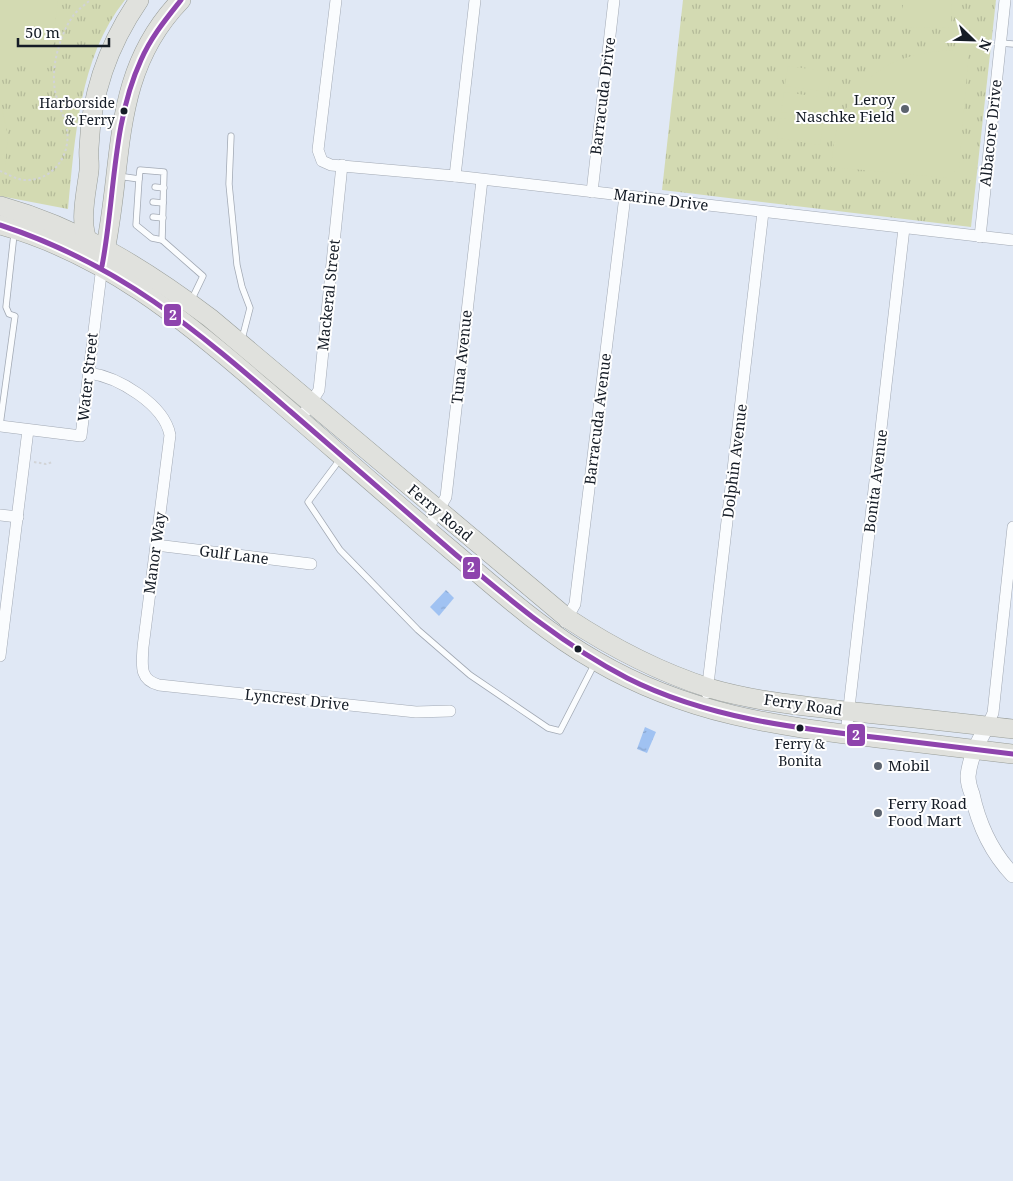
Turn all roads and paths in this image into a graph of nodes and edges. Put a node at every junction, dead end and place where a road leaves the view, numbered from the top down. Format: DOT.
graph roads {
  1 [pos="90,0"];
  2 [pos="139,0"];
  3 [pos="336,0"];
  4 [pos="475,0"];
  5 [pos="614,0"];
  6 [pos="171,3"];
  7 [pos="1008,5"];
  8 [pos="1000,43"];
  9 [pos="1013,44"];
  10 [pos="231,136"];
  11 [pos="342,165"];
  12 [pos="0,171"];
  13 [pos="116,176"];
  14 [pos="455,176"];
  15 [pos="482,180"];
  16 [pos="140,183"];
  17 [pos="155,187"];
  18 [pos="164,188"];
  19 [pos="592,192"];
  20 [pos="624,196"];
  21 [pos="153,202"];
  22 [pos="163,203"];
  23 [pos="0,206"];
  24 [pos="763,212"];
  25 [pos="153,217"];
  26 [pos="162,218"];
  27 [pos="7,227"];
  28 [pos="904,228"];
  29 [pos="980,237"];
  30 [pos="85,238"];
  31 [pos="162,240"];
  32 [pos="1013,240"];
  33 [pos="104,257"];
  34 [pos="190,303"];
  35 [pos="241,344"];
  36 [pos="89,373"];
  37 [pos="311,403"];
  38 [pos="300,420"];
  39 [pos="0,425"];
  40 [pos="28,430"];
  41 [pos="342,456"];
  42 [pos="25,460"];
  43 [pos="53,462"];
  44 [pos="437,512"];
  45 [pos="0,515"];
  46 [pos="18,517"];
  47 [pos="1013,527"];
  48 [pos="427,530"];
  49 [pos="156,545"];
  50 [pos="311,564"];
  51 [pos="567,618"];
  52 [pos="556,636"];
  53 [pos="0,656"];
  54 [pos="596,662"];
  55 [pos="146,680"];
  56 [pos="709,687"];
  57 [pos="702,709"];
  58 [pos="450,711"];
  59 [pos="848,711"];
  60 [pos="988,726"];
  61 [pos="1013,729"];
  62 [pos="846,734"];
  63 [pos="974,750"];
  64 [pos="1013,754"];
  65 [pos="1013,875"];
  1 -- 12 [label="path"];
  2 -- 30 [label="main road"];
  3 -- 11 [label="street, Marine Drive"];
  4 -- 14 [label="street"];
  5 -- 19 [label="street, Barracuda Drive"];
  6 -- 13 [label="main road"];
  7 -- 8 [label="street, Albacore Drive"];
  8 -- 9 [label="lane"];
  8 -- 29 [label="street, Albacore Drive"];
  10 -- 35 [label="lane"];
  11 -- 14 [label="street, Marine Drive"];
  11 -- 37 [label="street, Mackeral Street"];
  13 -- 16 [label="lane"];
  13 -- 33 [label="main road"];
  14 -- 15 [label="street, Marine Drive"];
  15 -- 19 [label="street, Marine Drive"];
  15 -- 44 [label="street, Tuna Avenue"];
  16 -- 18 [label="lane"];
  16 -- 31 [label="lane"];
  17 -- 18 [label="lane"];
  18 -- 22 [label="lane"];
  19 -- 20 [label="street, Marine Drive"];
  20 -- 24 [label="street, Marine Drive"];
  20 -- 51 [label="street, Barracuda Avenue"];
  21 -- 22 [label="lane"];
  22 -- 26 [label="lane"];
  23 -- 30 [label="main road"];
  24 -- 28 [label="street, Marine Drive"];
  24 -- 56 [label="street, Dolphin Avenue"];
  25 -- 26 [label="lane"];
  26 -- 31 [label="lane"];
  27 -- 33 [label="main road, Ferry Road"];
  27 -- 39 [label="lane"];
  28 -- 29 [label="street, Marine Drive"];
  28 -- 59 [label="street, Bonita Avenue"];
  29 -- 32 [label="street, Marine Drive"];
  30 -- 33 [label="main road"];
  31 -- 34 [label="lane"];
  33 -- 34 [label="main road, Ferry Road"];
  33 -- 36 [label="street, Water Street"];
  33 -- 38 [label="main road, Ferry Road"];
  34 -- 35 [label="main road, Ferry Road"];
  35 -- 37 [label="main road, Ferry Road"];
  36 -- 40 [label="street, Water Street"];
  36 -- 49 [label="street, Manor Way"];
  37 -- 38 [label="street, Mackeral Street"];
  37 -- 44 [label="main road, Ferry Road"];
  38 -- 41 [label="main road, Ferry Road"];
  39 -- 40 [label="street"];
  40 -- 42 [label="street"];
  41 -- 48 [label="main road, Ferry Road"];
  41 -- 54 [label="lane"];
  42 -- 43 [label="path"];
  42 -- 46 [label="street"];
  44 -- 48 [label="street, Tuna Avenue"];
  44 -- 51 [label="main road, Ferry Road"];
  45 -- 46 [label="street"];
  46 -- 53 [label="street"];
  47 -- 60 [label="street"];
  48 -- 52 [label="main road, Ferry Road"];
  49 -- 50 [label="street, Gulf Lane"];
  49 -- 55 [label="street, Manor Way"];
  51 -- 52 [label="street, Barracuda Avenue"];
  51 -- 56 [label="main road, Ferry Road"];
  52 -- 54 [label="main road, Ferry Road"];
  54 -- 57 [label="main road, Ferry Road"];
  55 -- 58 [label="street, Lyncrest Drive"];
  56 -- 57 [label="street, Dolphin Avenue"];
  56 -- 59 [label="main road, Ferry Road"];
  57 -- 62 [label="main road, Ferry Road"];
  59 -- 60 [label="main road, Ferry Road"];
  59 -- 62 [label="street, Bonita Avenue"];
  60 -- 61 [label="main road, Ferry Road"];
  60 -- 63 [label="street"];
  62 -- 63 [label="main road, Ferry Road"];
  63 -- 64 [label="main road, Ferry Road"];
  63 -- 65 [label="street"];
}
